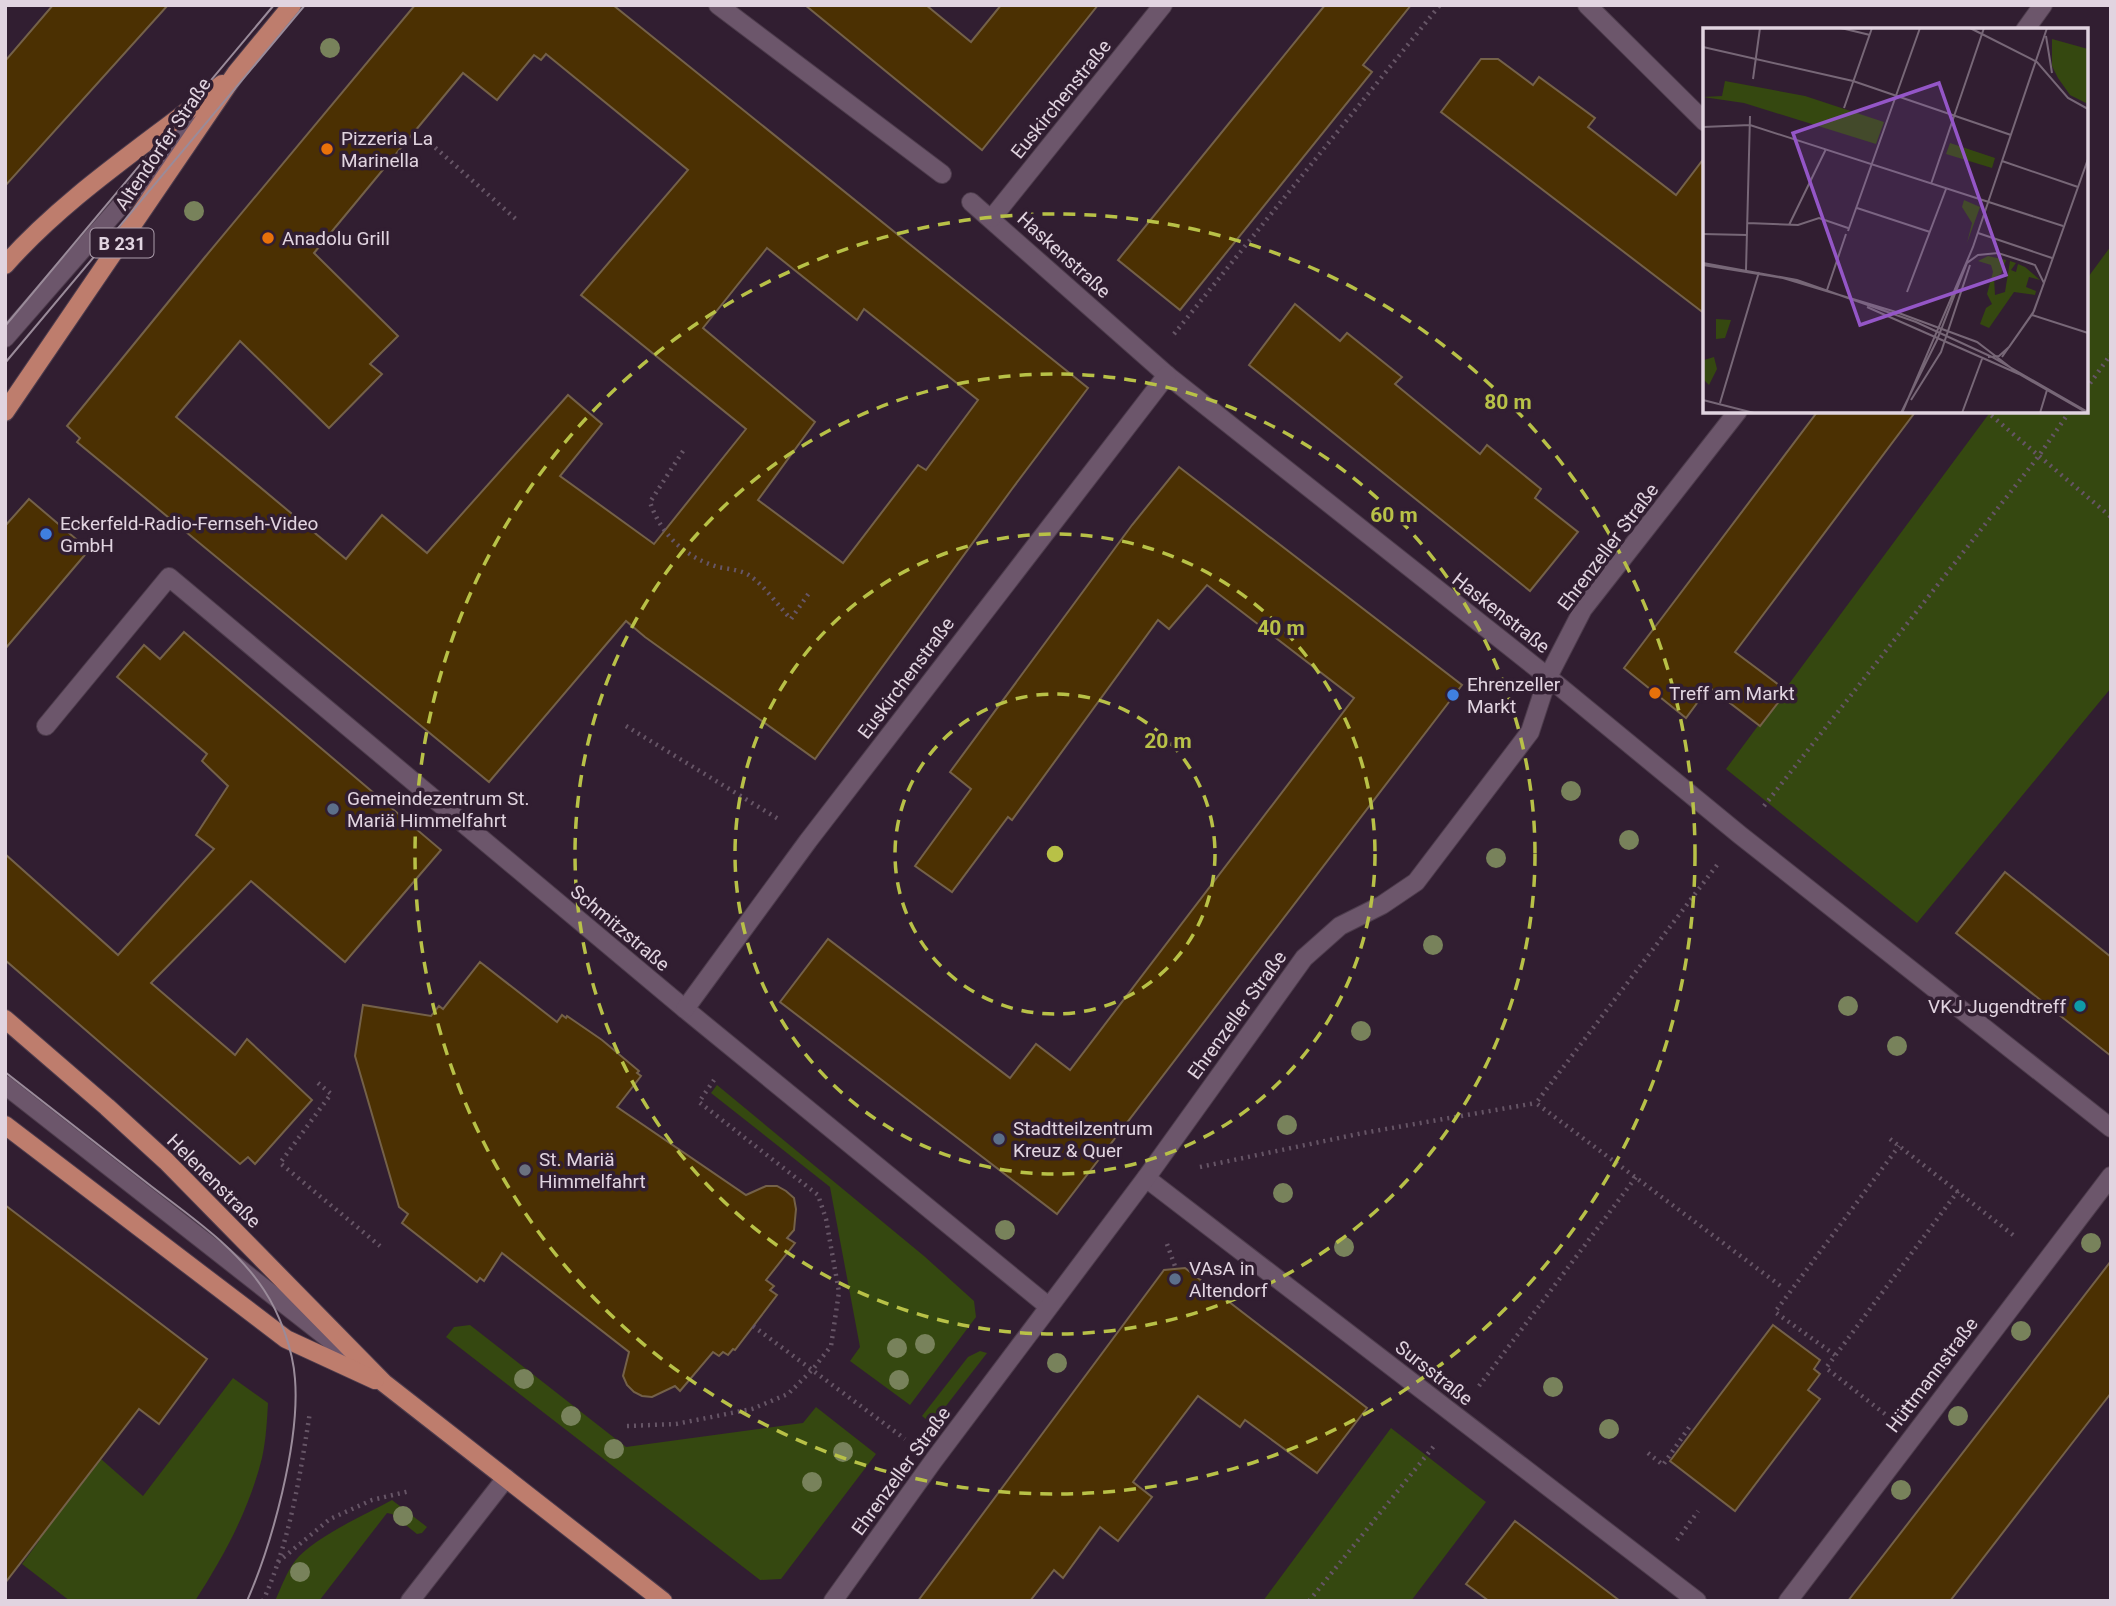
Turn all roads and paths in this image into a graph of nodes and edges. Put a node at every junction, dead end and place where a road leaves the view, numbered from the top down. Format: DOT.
graph roads {
  1 [pos="292,5"];
  2 [pos="718,5"];
  3 [pos="1163,5"];
  4 [pos="1440,5"];
  5 [pos="1587,5"];
  6 [pos="2043,5"];
  7 [pos="2026,28"];
  8 [pos="236,73"];
  9 [pos="1703,120"];
  10 [pos="430,143"];
  11 [pos="942,174"];
  12 [pos="971,202"];
  13 [pos="992,218"];
  14 [pos="518,221"];
  15 [pos="5,265"];
  16 [pos="5,338"];
  17 [pos="2111,354"];
  18 [pos="1151,362"];
  19 [pos="1167,375"];
  20 [pos="2088,385"];
  21 [pos="5,412"];
  22 [pos="1736,413"];
  23 [pos="1988,413"];
  24 [pos="2069,413"];
  25 [pos="683,451"];
  26 [pos="2038,457"];
  27 [pos="2111,517"];
  28 [pos="809,593"];
  29 [pos="1548,677"];
  30 [pos="46,726"];
  31 [pos="626,726"];
  32 [pos="1740,835"];
  33 [pos="808,841"];
  34 [pos="685,1009"];
  35 [pos="5,1019"];
  36 [pos="713,1082"];
  37 [pos="318,1083"];
  38 [pos="5,1085"];
  39 [pos="1536,1103"];
  40 [pos="5,1125"];
  41 [pos="2111,1128"];
  42 [pos="1890,1139"];
  43 [pos="1899,1146"];
  44 [pos="2111,1176"];
  45 [pos="1636,1177"];
  46 [pos="1146,1178"];
  47 [pos="1958,1191"];
  48 [pos="380,1246"];
  49 [pos="2045,1261"];
  50 [pos="1789,1292"];
  51 [pos="1048,1306"];
  52 [pos="754,1326"];
  53 [pos="1835,1355"];
  54 [pos="813,1369"];
  55 [pos="384,1383"];
  56 [pos="310,1412"];
  57 [pos="1457,1418"];
  58 [pos="879,1420"];
  59 [pos="627,1426"];
  60 [pos="1690,1426"];
  61 [pos="1913,1437"];
  62 [pos="1648,1453"];
  63 [pos="506,1478"];
  64 [pos="410,1491"];
  65 [pos="1698,1511"];
  66 [pos="1685,1528"];
  67 [pos="278,1563"];
  68 [pos="263,1601"];
  69 [pos="410,1601"];
  70 [pos="663,1601"];
  71 [pos="833,1601"];
  72 [pos="1309,1601"];
  73 [pos="1697,1601"];
  74 [pos="1788,1601"];
  1 -- 8 [label="main road, Altendorfer Straße / B 231"];
  2 -- 11 [label="street"];
  3 -- 13 [label="street, Euskirchenstraße"];
  4 -- 18 [label="path"];
  5 -- 9 [label="street"];
  6 -- 7 [label="street"];
  8 -- 15 [label="main road, Altendorfer Straße / B 231"];
  8 -- 16 [label="street"];
  8 -- 21 [label="main road, Altendorfer Straße / B 231"];
  10 -- 14 [label="path"];
  12 -- 13 [label="street, Haskenstraße"];
  13 -- 18 [label="street, Haskenstraße"];
  17 -- 20 [label="path"];
  18 -- 19 [label="street, Haskenstraße"];
  19 -- 29 [label="street, Haskenstraße"];
  19 -- 33 [label="street, Euskirchenstraße"];
  22 -- 29 [label="street, Ehrenzeller Straße"];
  23 -- 26 [label="path"];
  24 -- 26 [label="path"];
  25 -- 28 [label="path"];
  26 -- 27 [label="path"];
  26 -- 32 [label="path"];
  29 -- 32 [label="street, Haskenstraße"];
  29 -- 46 [label="street, Ehrenzeller Straße"];
  30 -- 34 [label="street, Schmitzstraße"];
  31 -- 33 [label="path"];
  32 -- 39 [label="path"];
  32 -- 41 [label="street, Haskenstraße"];
  33 -- 34 [label="street, Euskirchenstraße"];
  34 -- 51 [label="street, Schmitzstraße"];
  35 -- 55 [label="main road, Helenenstraße"];
  36 -- 54 [label="path"];
  37 -- 48 [label="path"];
  38 -- 55 [label="street"];
  39 -- 45 [label="path"];
  39 -- 46 [label="path"];
  40 -- 55 [label="main road, Helenenstraße"];
  42 -- 43 [label="path"];
  43 -- 47 [label="path"];
  43 -- 50 [label="path"];
  44 -- 49 [label="street, Hüttmannstraße"];
  45 -- 50 [label="path"];
  45 -- 57 [label="path"];
  46 -- 51 [label="street, Ehrenzeller Straße"];
  46 -- 57 [label="street, Sursstraße"];
  47 -- 49 [label="path"];
  47 -- 53 [label="path"];
  49 -- 61 [label="street, Hüttmannstraße"];
  50 -- 53 [label="path"];
  51 -- 71 [label="street, Ehrenzeller Straße"];
  52 -- 54 [label="path"];
  53 -- 61 [label="path"];
  54 -- 58 [label="path"];
  54 -- 59 [label="path"];
  55 -- 63 [label="main road, Helenenstraße"];
  56 -- 67 [label="path"];
  57 -- 72 [label="path"];
  57 -- 73 [label="street, Sursstraße"];
  60 -- 62 [label="path"];
  61 -- 74 [label="street, Hüttmannstraße"];
  63 -- 69 [label="street"];
  63 -- 70 [label="main road, Helenenstraße"];
  64 -- 67 [label="path"];
  65 -- 66 [label="path"];
  67 -- 68 [label="path"];
}
